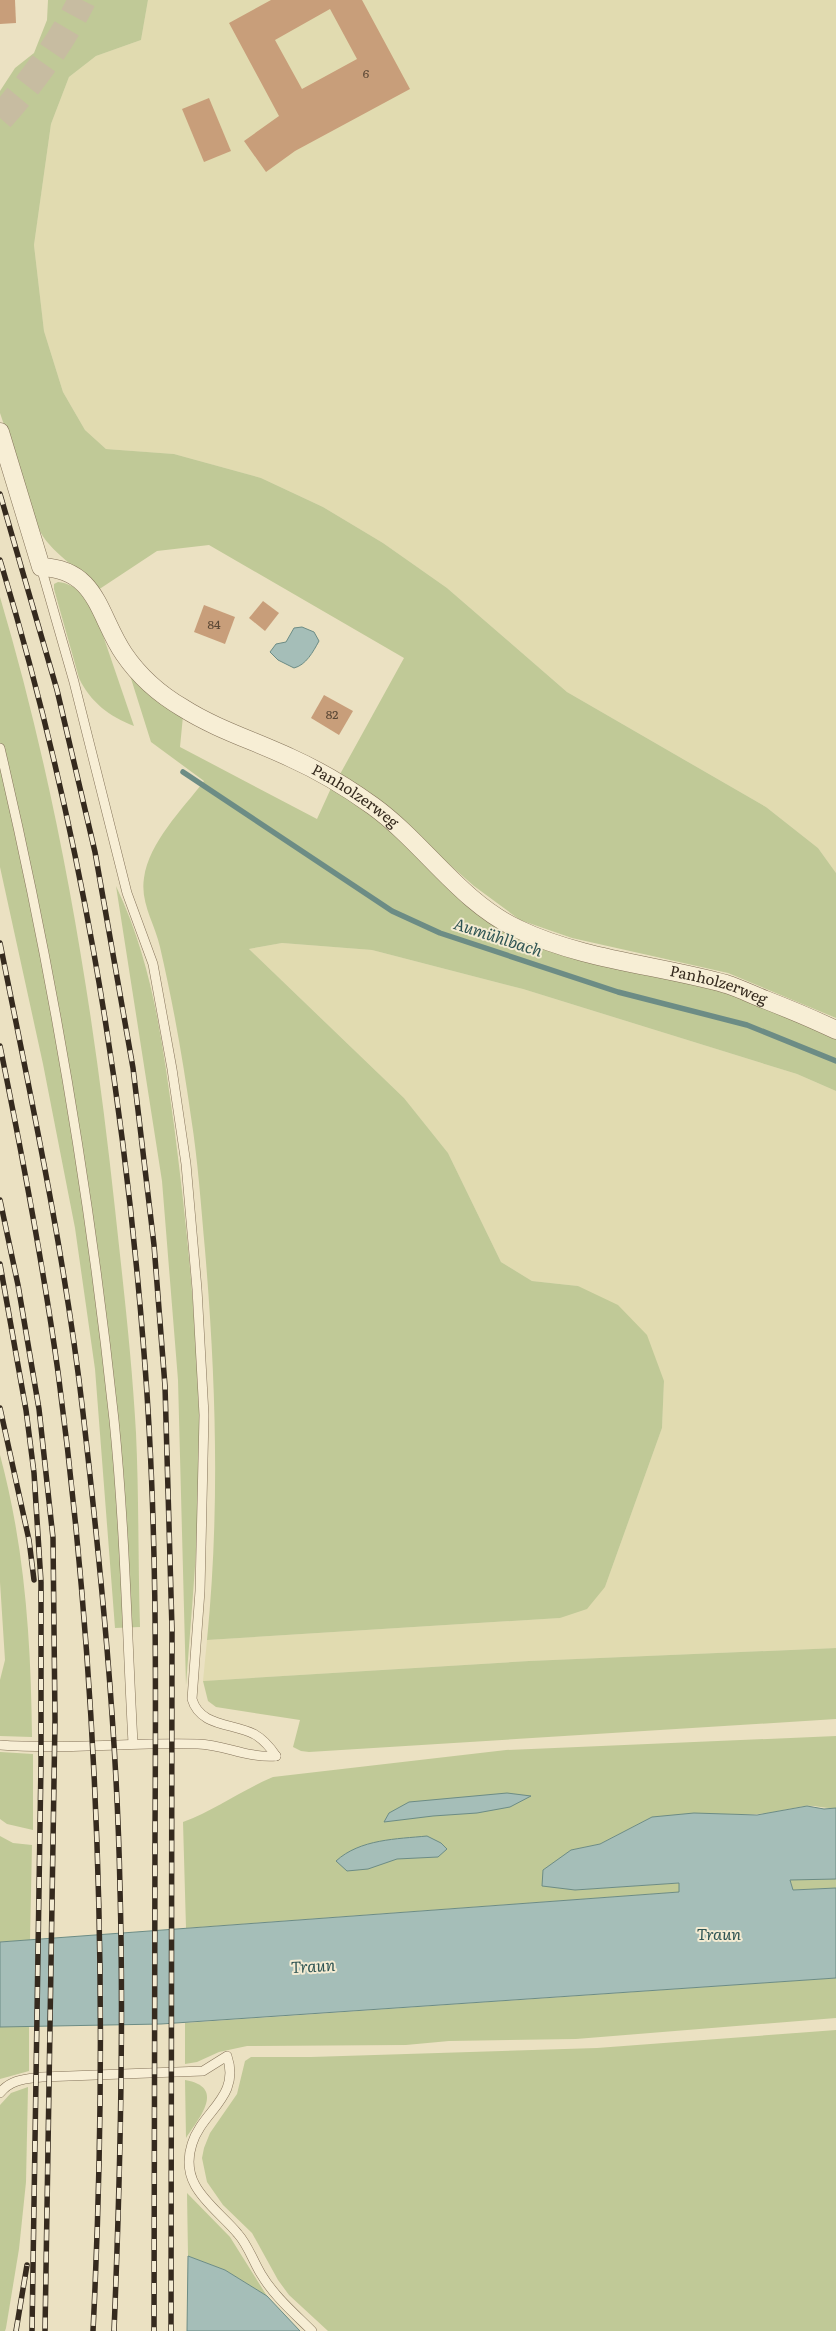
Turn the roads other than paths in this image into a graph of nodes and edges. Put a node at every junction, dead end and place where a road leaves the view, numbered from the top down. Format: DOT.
graph roads {
  1 [pos="0,432"];
  2 [pos="41,567"];
  3 [pos="0,748"];
  4 [pos="836,1030"];
  5 [pos="133,1743"];
  6 [pos="0,1745"];
  7 [pos="0,2093"];
  8 [pos="307,2329"];
  1 -- 2 [label="street"];
  2 -- 4 [label="street, Panholzerweg"];
  2 -- 5 [label="lane"];
  3 -- 5 [label="lane"];
  5 -- 6 [label="lane"];
  7 -- 8 [label="lane"];
}
